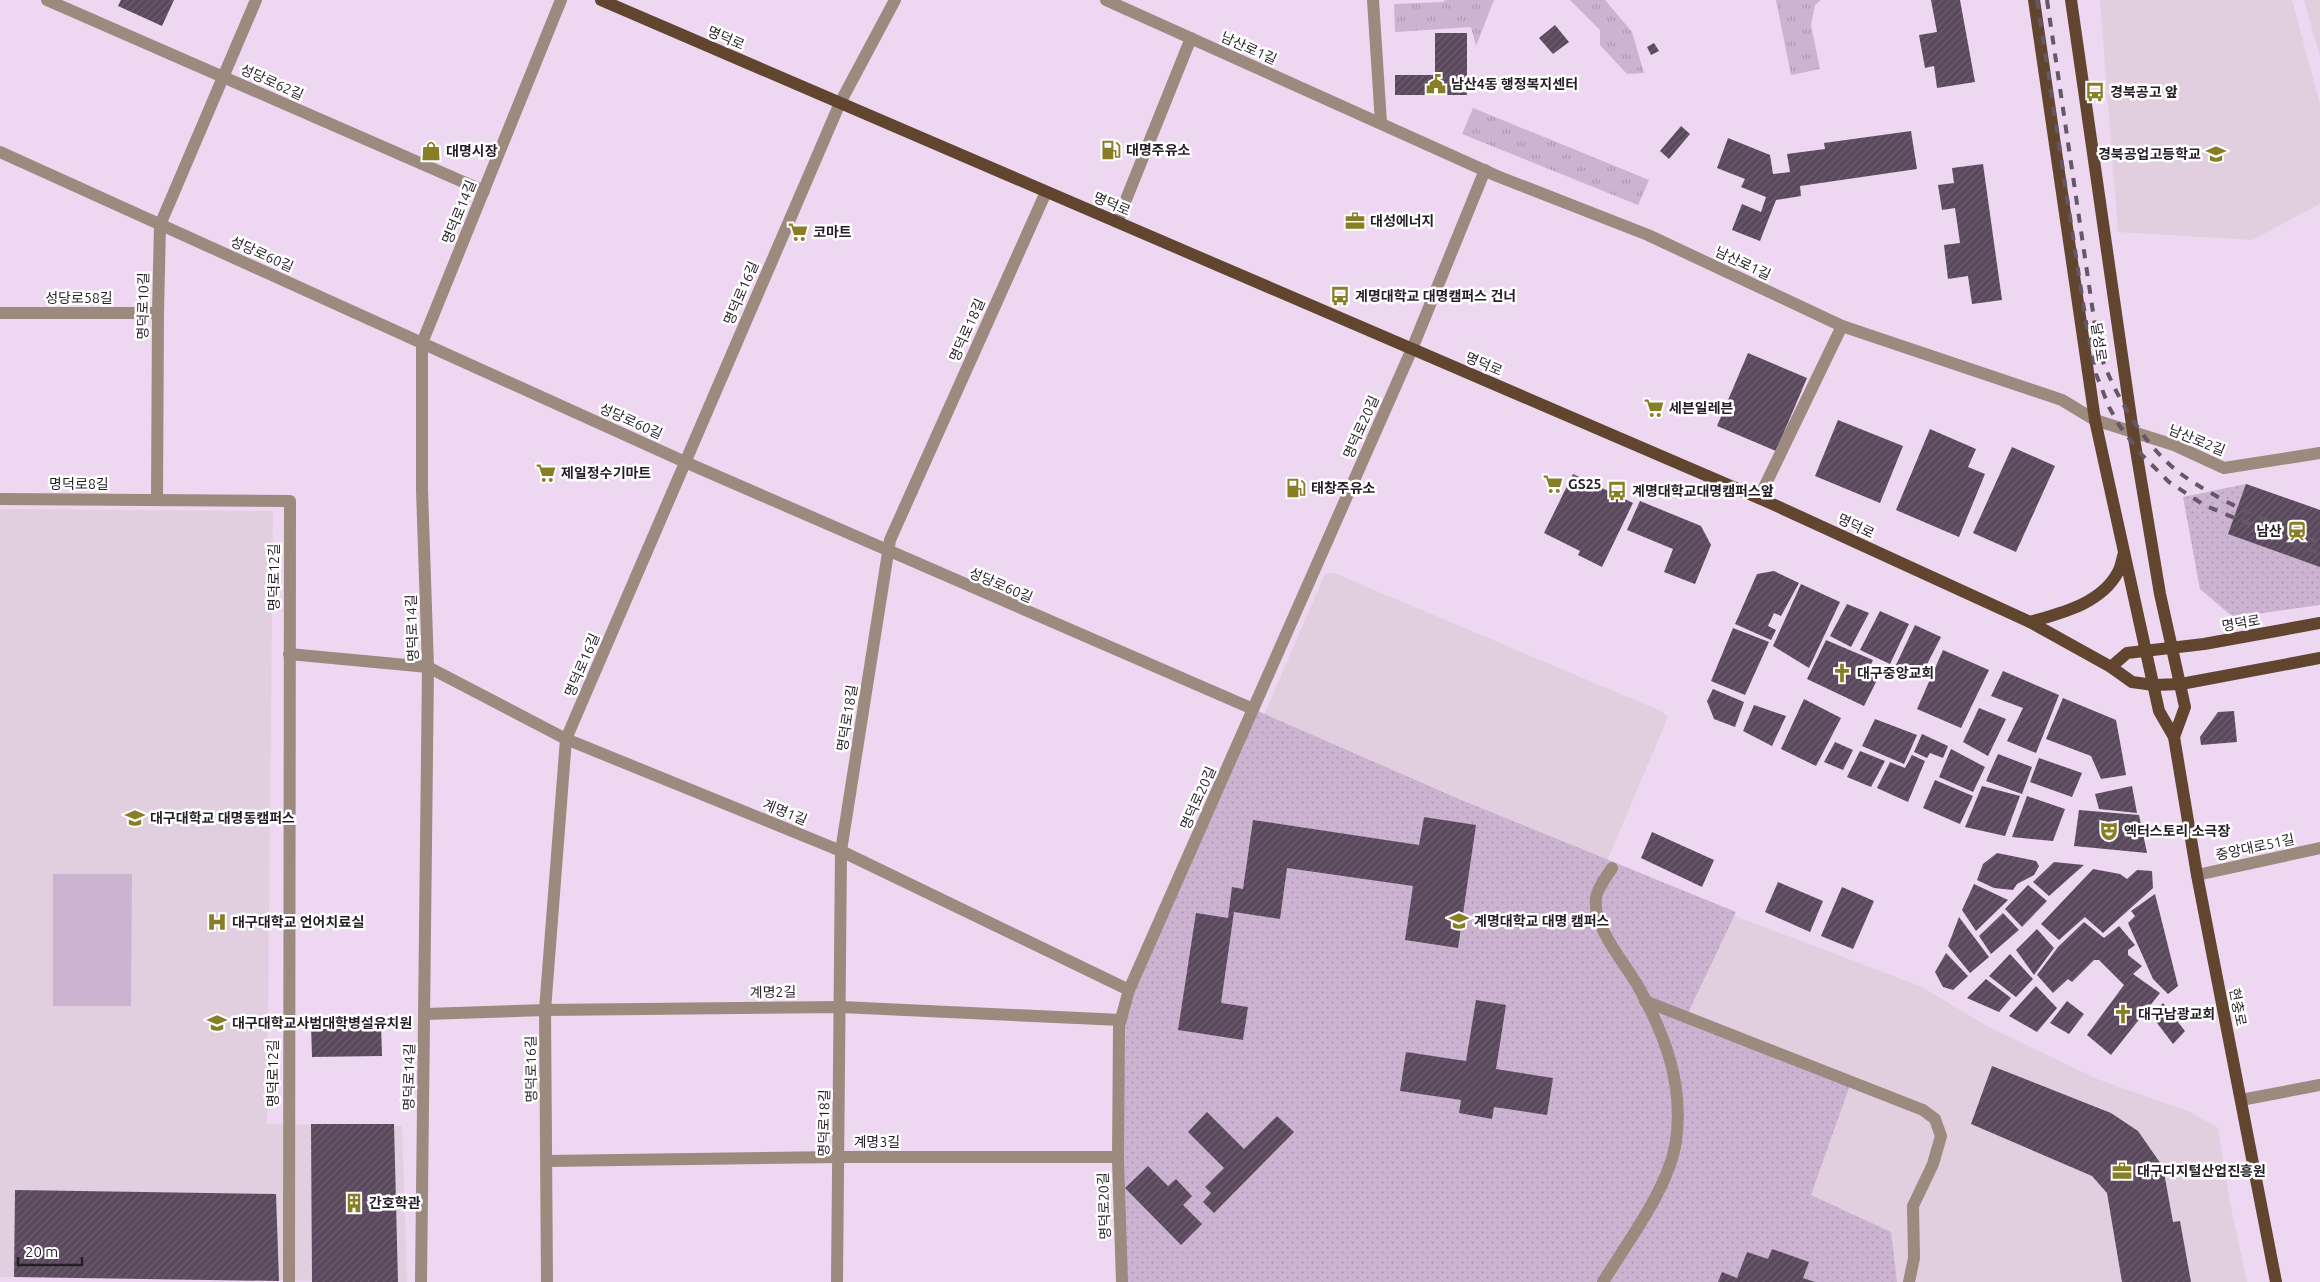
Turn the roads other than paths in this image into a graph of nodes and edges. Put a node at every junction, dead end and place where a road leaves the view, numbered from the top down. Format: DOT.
graph roads {
  1 [pos="48,0"];
  2 [pos="256,0"];
  3 [pos="562,0"];
  4 [pos="601,0"];
  5 [pos="895,0"];
  6 [pos="1106,0"];
  7 [pos="1373,0"];
  8 [pos="2034,0"];
  9 [pos="2070,0"];
  10 [pos="1190,38"];
  11 [pos="222,76"];
  12 [pos="840,103"];
  13 [pos="1381,123"];
  14 [pos="0,152"];
  15 [pos="1485,170"];
  16 [pos="484,191"];
  17 [pos="1046,192"];
  18 [pos="1117,222"];
  19 [pos="160,225"];
  20 [pos="0,313"];
  21 [pos="158,313"];
  22 [pos="1842,326"];
  23 [pos="422,343"];
  24 [pos="1412,349"];
  25 [pos="2096,420"];
  26 [pos="2133,432"];
  27 [pos="2320,453"];
  28 [pos="685,462"];
  29 [pos="1759,498"];
  30 [pos="0,499"];
  31 [pos="157,500"];
  32 [pos="888,552"];
  33 [pos="2124,553"];
  34 [pos="2030,622"];
  35 [pos="2320,623"];
  36 [pos="2173,648"];
  37 [pos="2145,651"];
  38 [pos="289,654"];
  39 [pos="2320,658"];
  40 [pos="428,667"];
  41 [pos="2111,667"];
  42 [pos="2181,684"];
  43 [pos="2154,685"];
  44 [pos="1253,709"];
  45 [pos="2174,738"];
  46 [pos="566,739"];
  47 [pos="2320,848"];
  48 [pos="841,851"];
  49 [pos="1612,868"];
  50 [pos="2196,875"];
  51 [pos="1129,990"];
  52 [pos="1645,1001"];
  53 [pos="841,1007"];
  54 [pos="545,1010"];
  55 [pos="425,1014"];
  56 [pos="1121,1020"];
  57 [pos="2320,1085"];
  58 [pos="2241,1100"];
  59 [pos="838,1157"];
  60 [pos="1118,1157"];
  61 [pos="547,1161"];
  62 [pos="289,1282"];
  63 [pos="421,1282"];
  64 [pos="547,1282"];
  65 [pos="837,1282"];
  66 [pos="1122,1282"];
  67 [pos="1603,1282"];
  68 [pos="1909,1282"];
  69 [pos="2276,1282"];
  1 -- 11 [label="street, 성당로62길"];
  2 -- 11 [label="street, 명덕로10길"];
  3 -- 16 [label="street, 명덕로14길"];
  4 -- 12 [label="main road, 명덕로"];
  5 -- 12 [label="street"];
  6 -- 10 [label="street, 남산로1길"];
  7 -- 13 [label="street"];
  8 -- 25 [label="main road, 달성로"];
  9 -- 26 [label="main road, 현충로"];
  10 -- 13 [label="street, 남산로1길"];
  10 -- 18 [label="street"];
  11 -- 16 [label="street, 성당로62길"];
  11 -- 19 [label="street, 명덕로10길"];
  12 -- 17 [label="main road, 명덕로"];
  12 -- 28 [label="street, 명덕로16길"];
  13 -- 15 [label="street, 남산로1길"];
  14 -- 19 [label="street, 성당로60길"];
  15 -- 22 [label="street, 남산로1길"];
  15 -- 24 [label="street, 명덕로20길"];
  16 -- 23 [label="street, 명덕로14길"];
  17 -- 18 [label="main road, 명덕로"];
  17 -- 32 [label="street, 명덕로18길"];
  18 -- 24 [label="main road, 명덕로"];
  19 -- 21 [label="street, 명덕로10길"];
  19 -- 23 [label="street, 성당로60길"];
  20 -- 21 [label="street, 성당로58길"];
  21 -- 31 [label="street, 명덕로10길"];
  22 -- 25 [label="street, 남산로1길"];
  22 -- 29 [label="street"];
  23 -- 28 [label="street, 성당로60길"];
  23 -- 40 [label="street, 명덕로14길"];
  24 -- 29 [label="main road, 명덕로"];
  24 -- 44 [label="street, 명덕로20길"];
  25 -- 26 [label="street, 남산로2길"];
  25 -- 33 [label="main road, 달성로"];
  26 -- 27 [label="street, 남산로2길"];
  26 -- 36 [label="main road, 현충로"];
  28 -- 32 [label="street, 성당로60길"];
  28 -- 46 [label="street, 명덕로16길"];
  29 -- 34 [label="main road, 명덕로"];
  30 -- 31 [label="street, 명덕로8길"];
  31 -- 38 [label="street, 명덕로12길"];
  32 -- 44 [label="street, 성당로60길"];
  32 -- 48 [label="street, 명덕로18길"];
  33 -- 34 [label="main road"];
  33 -- 37 [label="main road, 달성로"];
  34 -- 41 [label="main road, 명덕로"];
  35 -- 36 [label="main road, 명덕로"];
  36 -- 37 [label="main road, 명덕로"];
  36 -- 42 [label="main road, 현충로"];
  37 -- 41 [label="main road, 명덕로"];
  37 -- 43 [label="main road, 달성로"];
  38 -- 40 [label="street"];
  38 -- 62 [label="street, 명덕로12길"];
  39 -- 42 [label="main road, 명덕로"];
  40 -- 46 [label="street, 계명1길"];
  40 -- 55 [label="street, 명덕로14길"];
  41 -- 43 [label="main road, 명덕로"];
  42 -- 43 [label="main road, 명덕로"];
  42 -- 45 [label="main road, 현충로"];
  43 -- 45 [label="main road, 현충로"];
  44 -- 51 [label="street, 명덕로20길"];
  45 -- 50 [label="main road, 현충로"];
  46 -- 48 [label="street, 계명1길"];
  46 -- 54 [label="street, 명덕로16길"];
  47 -- 50 [label="street, 중앙대로51길"];
  48 -- 51 [label="street, 계명1길"];
  48 -- 53 [label="street, 명덕로18길"];
  49 -- 52 [label="street"];
  50 -- 58 [label="main road, 현충로"];
  51 -- 56 [label="street, 명덕로20길"];
  52 -- 67 [label="street"];
  52 -- 68 [label="street"];
  53 -- 54 [label="street, 계명2길"];
  53 -- 56 [label="street, 계명2길"];
  53 -- 59 [label="street, 명덕로18길"];
  54 -- 55 [label="street, 계명2길"];
  54 -- 61 [label="street, 명덕로16길"];
  55 -- 63 [label="street, 명덕로14길"];
  56 -- 60 [label="street, 명덕로20길"];
  57 -- 58 [label="street"];
  58 -- 69 [label="main road, 현충로"];
  59 -- 60 [label="street, 계명3길"];
  59 -- 61 [label="street, 계명3길"];
  59 -- 65 [label="street, 명덕로18길"];
  60 -- 66 [label="street, 명덕로20길"];
  61 -- 64 [label="street, 명덕로16길"];
}
